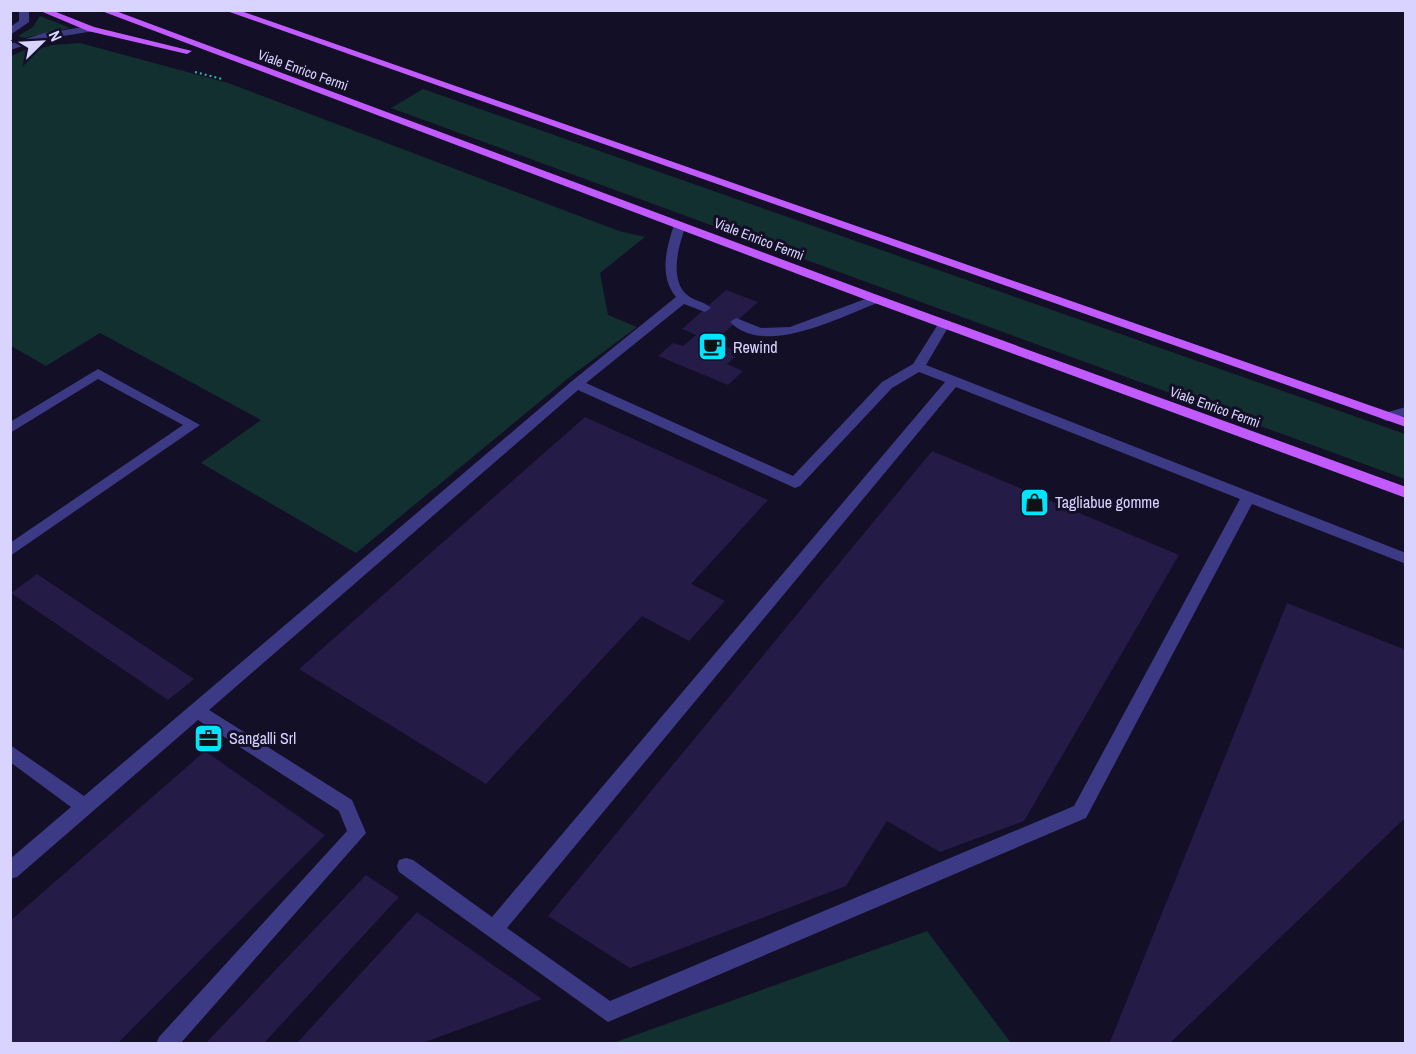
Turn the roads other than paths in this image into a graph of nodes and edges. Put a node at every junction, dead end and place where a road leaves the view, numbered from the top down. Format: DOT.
graph roads {
  1 [pos="24,10"];
  2 [pos="42,10"];
  3 [pos="103,10"];
  4 [pos="228,10"];
  5 [pos="91,29"];
  6 [pos="10,32"];
  7 [pos="10,46"];
  8 [pos="243,63"];
  9 [pos="680,225"];
  10 [pos="683,298"];
  11 [pos="876,299"];
  12 [pos="705,308"];
  13 [pos="736,322"];
  14 [pos="944,324"];
  15 [pos="918,367"];
  16 [pos="953,381"];
  17 [pos="577,384"];
  18 [pos="1406,411"];
  19 [pos="1386,417"];
  20 [pos="1406,423"];
  21 [pos="10,429"];
  22 [pos="1406,493"];
  23 [pos="1248,496"];
  24 [pos="10,551"];
  25 [pos="1406,559"];
  26 [pos="197,711"];
  27 [pos="10,752"];
  28 [pos="85,807"];
  29 [pos="406,866"];
  30 [pos="10,871"];
  31 [pos="494,929"];
  32 [pos="166,1044"];
  1 -- 6 [label="street"];
  2 -- 5 [label="main road"];
  3 -- 8 [label="main road, Viale Enrico Fermi"];
  4 -- 19 [label="main road, Viale Enrico Fermi"];
  5 -- 7 [label="street"];
  5 -- 8 [label="main road"];
  8 -- 9 [label="main road, Viale Enrico Fermi"];
  9 -- 10 [label="street"];
  9 -- 11 [label="main road, Viale Enrico Fermi"];
  10 -- 12 [label="street"];
  10 -- 17 [label="street"];
  11 -- 13 [label="street"];
  11 -- 14 [label="main road, Viale Enrico Fermi"];
  14 -- 15 [label="street"];
  14 -- 22 [label="main road, Viale Enrico Fermi"];
  15 -- 16 [label="street"];
  15 -- 17 [label="street"];
  16 -- 23 [label="street"];
  16 -- 31 [label="street"];
  17 -- 26 [label="street"];
  18 -- 19 [label="street"];
  19 -- 20 [label="main road, Viale Enrico Fermi"];
  21 -- 24 [label="street"];
  23 -- 25 [label="street"];
  23 -- 31 [label="street"];
  26 -- 28 [label="street"];
  26 -- 32 [label="street"];
  27 -- 28 [label="street"];
  28 -- 30 [label="street"];
  29 -- 31 [label="street"];
}
